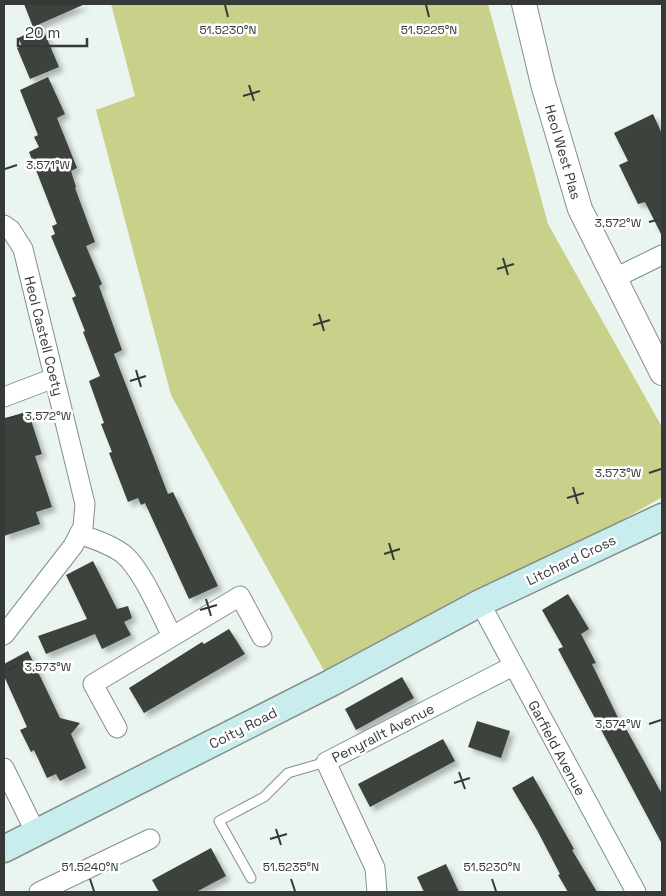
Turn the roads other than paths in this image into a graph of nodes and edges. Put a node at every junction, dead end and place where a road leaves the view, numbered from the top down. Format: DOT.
graph roads {
  1 [pos="524,4"];
  2 [pos="4,225"];
  3 [pos="662,255"];
  4 [pos="614,278"];
  5 [pos="662,373"];
  6 [pos="54,378"];
  7 [pos="4,397"];
  8 [pos="662,517"];
  9 [pos="79,534"];
  10 [pos="480,603"];
  11 [pos="4,635"];
  12 [pos="172,636"];
  13 [pos="262,637"];
  14 [pos="513,666"];
  15 [pos="116,728"];
  16 [pos="326,762"];
  17 [pos="4,768"];
  18 [pos="36,833"];
  19 [pos="150,839"];
  20 [pos="4,849"];
  21 [pos="251,878"];
  22 [pos="39,892"];
  23 [pos="377,892"];
  24 [pos="636,892"];
  1 -- 4 [label="street, Heol West Plas"];
  2 -- 6 [label="street, Heol Castell Coety"];
  3 -- 4 [label="street"];
  4 -- 5 [label="street, Heol West Plas"];
  6 -- 7 [label="street"];
  6 -- 9 [label="street, Heol Castell Coety"];
  8 -- 10 [label="main road, Litchard Cross"];
  9 -- 11 [label="street, Heol Castell Coety"];
  9 -- 12 [label="street"];
  10 -- 14 [label="street, Garfield Avenue"];
  10 -- 18 [label="main road, Coity Road"];
  12 -- 13 [label="street"];
  12 -- 15 [label="street"];
  14 -- 16 [label="street, Penyrallt Avenue"];
  14 -- 24 [label="street, Garfield Avenue"];
  16 -- 21 [label="lane"];
  16 -- 23 [label="street, Penyrallt Avenue"];
  17 -- 18 [label="street"];
  18 -- 20 [label="main road, Coity Road"];
  19 -- 22 [label="street"];
}
